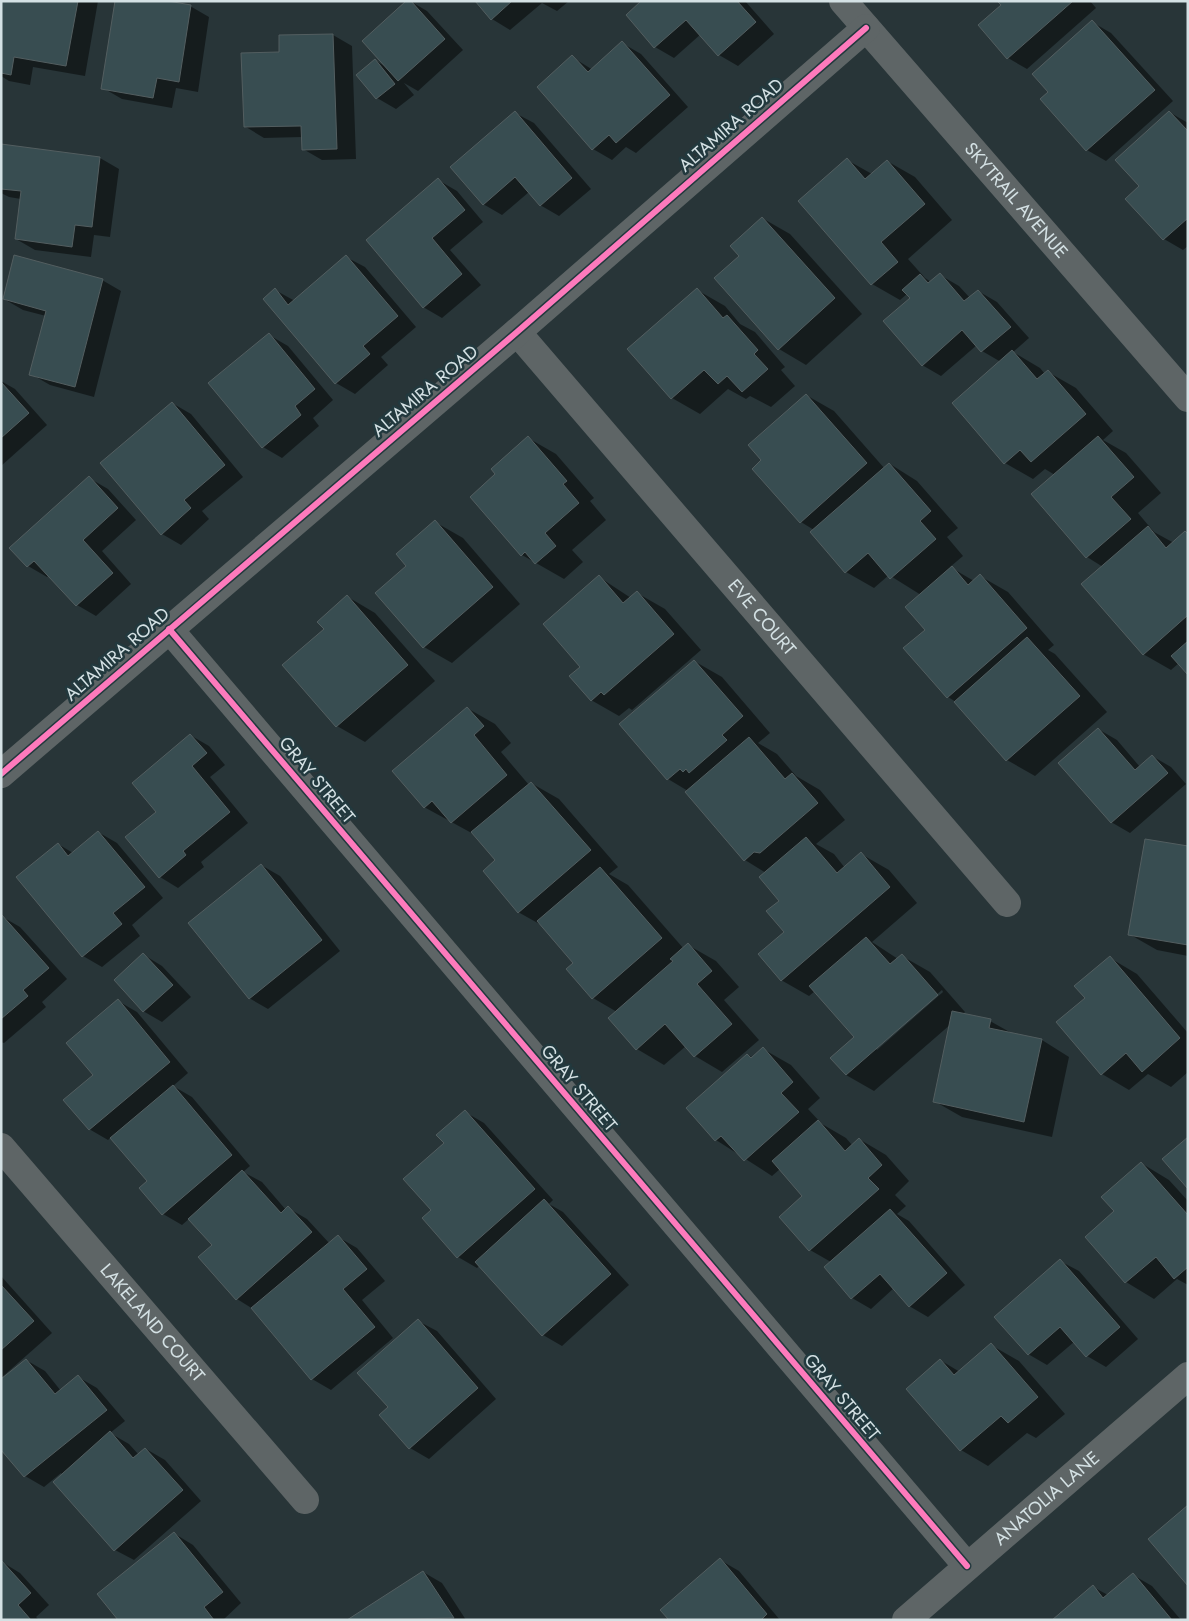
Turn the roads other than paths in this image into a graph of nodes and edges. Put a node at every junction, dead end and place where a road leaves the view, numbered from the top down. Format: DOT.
graph roads {
  1 [pos="843,1"];
  2 [pos="866,28"];
  3 [pos="517,332"];
  4 [pos="1188,398"];
  5 [pos="169,629"];
  6 [pos="1,774"];
  7 [pos="1007,904"];
  8 [pos="1,1147"];
  9 [pos="1188,1376"];
  10 [pos="305,1500"];
  11 [pos="967,1566"];
  12 [pos="906,1620"];
  1 -- 2 [label="street, SKYTRAIL AVENUE"];
  2 -- 3 [label="street, ALTAMIRA ROAD"];
  2 -- 4 [label="street, SKYTRAIL AVENUE"];
  3 -- 5 [label="street, ALTAMIRA ROAD"];
  3 -- 7 [label="street, EVE COURT"];
  5 -- 6 [label="street, ALTAMIRA ROAD"];
  5 -- 11 [label="street, GRAY STREET"];
  8 -- 10 [label="street, LAKELAND COURT"];
  9 -- 11 [label="street, ANATOLIA LANE"];
  11 -- 12 [label="street, ANATOLIA LANE"];
}
